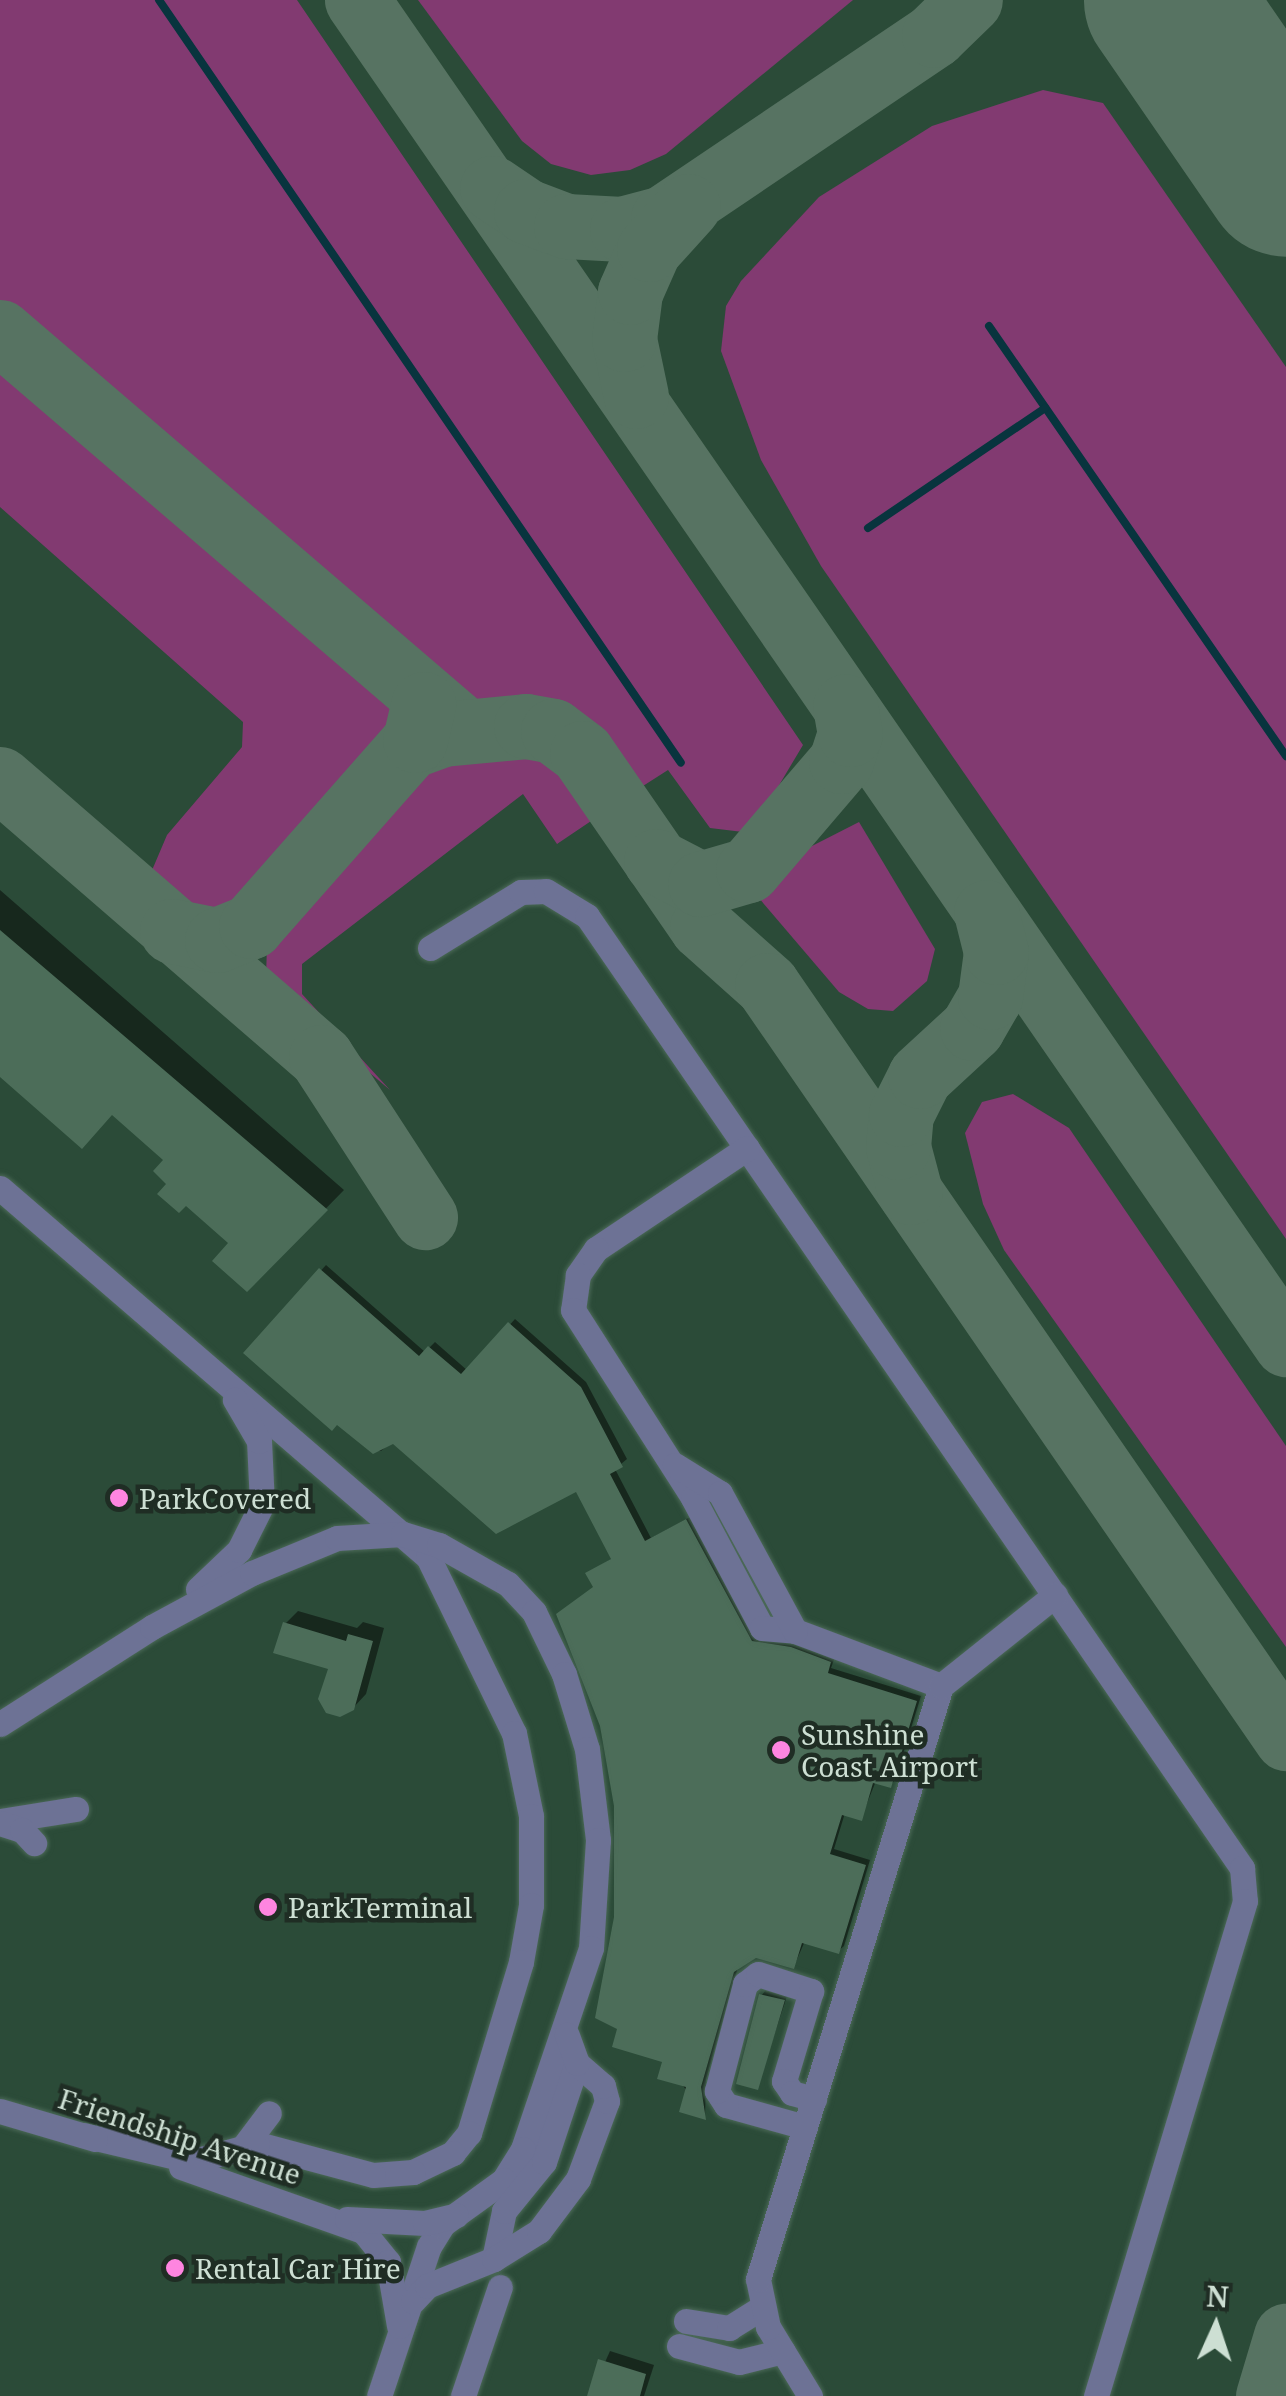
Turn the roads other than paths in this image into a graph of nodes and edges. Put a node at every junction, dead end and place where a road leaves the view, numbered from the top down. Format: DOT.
graph roads {
  1 [pos="430,948"];
  2 [pos="747,1148"];
  3 [pos="0,1188"];
  4 [pos="219,1381"];
  5 [pos="402,1534"];
  6 [pos="1055,1595"];
  7 [pos="152,1627"];
  8 [pos="941,1686"];
  9 [pos="0,1724"];
  10 [pos="76,1810"];
  11 [pos="0,1822"];
  12 [pos="34,1843"];
  13 [pos="567,2035"];
  14 [pos="577,2063"];
  15 [pos="814,2099"];
  16 [pos="0,2111"];
  17 [pos="269,2113"];
  18 [pos="805,2128"];
  19 [pos="83,2135"];
  20 [pos="244,2146"];
  21 [pos="461,2213"];
  22 [pos="342,2218"];
  23 [pos="494,2260"];
  24 [pos="500,2287"];
  25 [pos="413,2300"];
  26 [pos="760,2308"];
  27 [pos="686,2321"];
  28 [pos="399,2326"];
  29 [pos="679,2346"];
  30 [pos="783,2352"];
  31 [pos="378,2396"];
  32 [pos="463,2396"];
  33 [pos="810,2396"];
  34 [pos="1096,2396"];
  1 -- 2 [label="street"];
  2 -- 6 [label="street"];
  2 -- 8 [label="street"];
  3 -- 4 [label="street"];
  4 -- 5 [label="street"];
  4 -- 7 [label="street"];
  5 -- 7 [label="street, Friendship Avenue"];
  5 -- 13 [label="street, Friendship Avenue"];
  5 -- 20 [label="street"];
  6 -- 8 [label="street"];
  6 -- 34 [label="street"];
  7 -- 9 [label="street"];
  8 -- 15 [label="street"];
  10 -- 11 [label="street"];
  11 -- 12 [label="street"];
  13 -- 14 [label="street"];
  13 -- 21 [label="street, Friendship Avenue"];
  14 -- 23 [label="street"];
  14 -- 23 [label="street"];
  15 -- 18 [label="street"];
  15 -- 18 [label="street"];
  16 -- 19 [label="street, Friendship Avenue"];
  17 -- 20 [label="street"];
  18 -- 26 [label="street"];
  19 -- 20 [label="street"];
  19 -- 22 [label="street, Friendship Avenue"];
  21 -- 22 [label="street, Friendship Avenue"];
  21 -- 25 [label="street, Friendship Avenue"];
  22 -- 28 [label="street, Friendship Avenue"];
  23 -- 25 [label="street"];
  24 -- 32 [label="street"];
  25 -- 28 [label="street, Friendship Avenue"];
  26 -- 27 [label="street"];
  26 -- 30 [label="street"];
  28 -- 31 [label="street, Friendship Avenue"];
  29 -- 30 [label="street"];
  30 -- 33 [label="street"];
}
